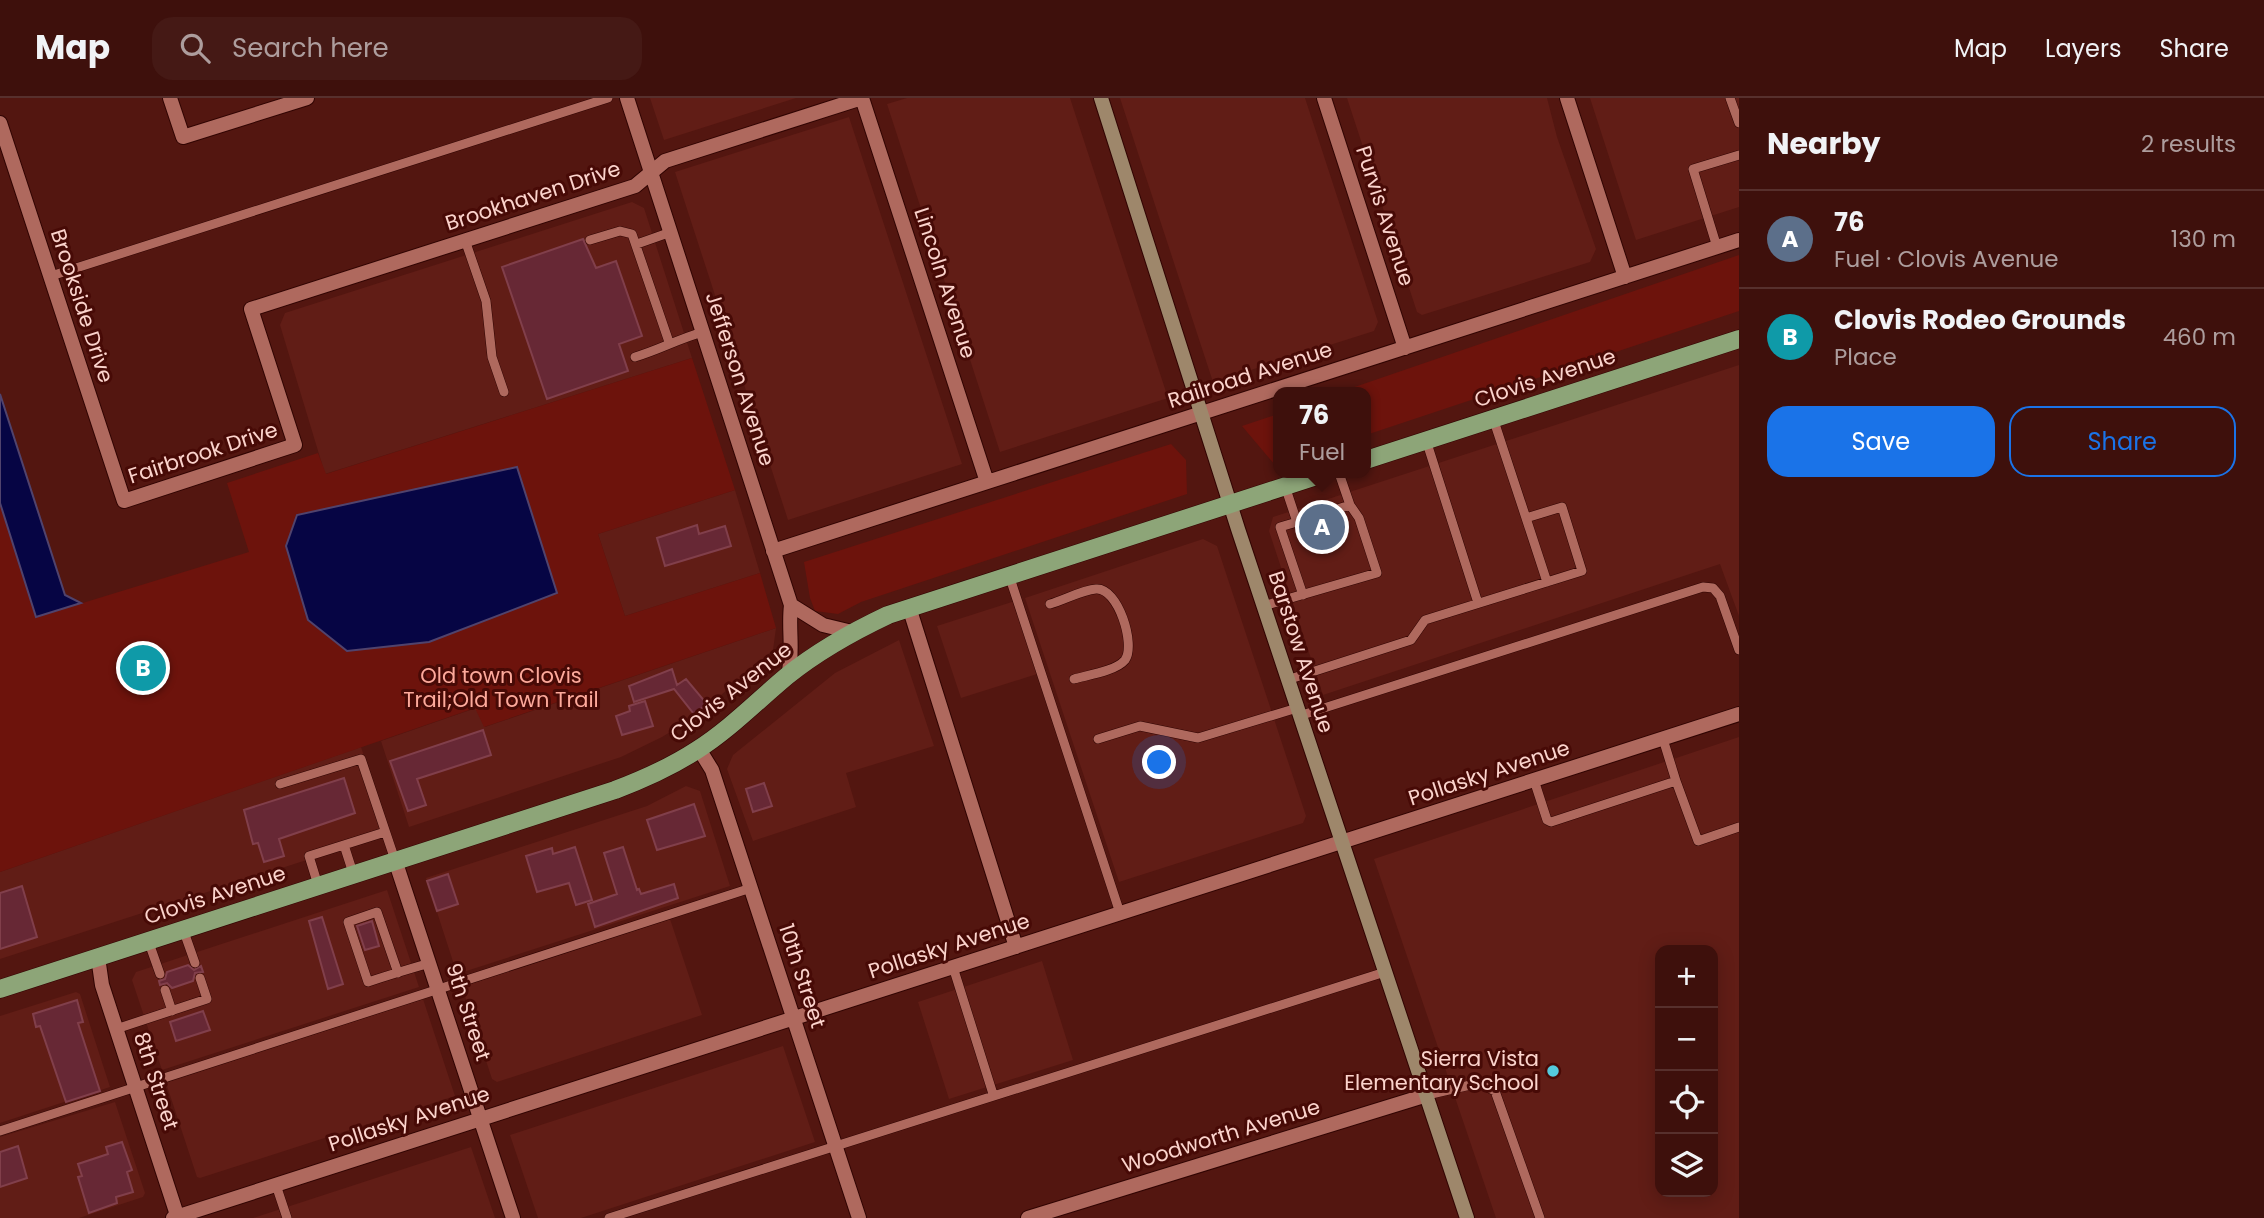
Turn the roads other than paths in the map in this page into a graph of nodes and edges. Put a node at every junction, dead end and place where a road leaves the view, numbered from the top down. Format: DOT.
graph roads {
  1 [pos="170,98"];
  2 [pos="307,98"];
  3 [pos="608,98"];
  4 [pos="627,98"];
  5 [pos="862,98"];
  6 [pos="1101,98"];
  7 [pos="1324,98"];
  8 [pos="1567,98"];
  9 [pos="1730,98"];
  10 [pos="0,123"];
  11 [pos="1739,124"];
  12 [pos="1739,155"];
  13 [pos="652,173"];
  14 [pos="671,232"];
  15 [pos="465,240"];
  16 [pos="590,240"];
  17 [pos="1739,240"];
  18 [pos="637,244"];
  19 [pos="1717,247"];
  20 [pos="51,276"];
  21 [pos="1625,277"];
  22 [pos="703,332"];
  23 [pos="1739,339"];
  24 [pos="669,342"];
  25 [pos="1405,348"];
  26 [pos="635,357"];
  27 [pos="1282,387"];
  28 [pos="1273,390"];
  29 [pos="504,392"];
  30 [pos="1200,413"];
  31 [pos="1493,418"];
  32 [pos="1426,440"];
  33 [pos="295,445"];
  34 [pos="1371,458"];
  35 [pos="1310,478"];
  36 [pos="1341,478"];
  37 [pos="987,482"];
  38 [pos="1285,486"];
  39 [pos="124,501"];
  40 [pos="1230,504"];
  41 [pos="1350,505"];
  42 [pos="1526,518"];
  43 [pos="1297,522"];
  44 [pos="773,551"];
  45 [pos="1009,575"];
  46 [pos="1548,582"];
  47 [pos="1303,595"];
  48 [pos="1478,603"];
  49 [pos="1050,604"];
  50 [pos="791,605"];
  51 [pos="1263,606"];
  52 [pos="909,607"];
  53 [pos="852,632"];
  54 [pos="1739,650"];
  55 [pos="788,676"];
  56 [pos="1074,679"];
  57 [pos="1287,680"];
  58 [pos="1298,712"];
  59 [pos="1739,714"];
  60 [pos="1098,739"];
  61 [pos="1663,739"];
  62 [pos="699,749"];
  63 [pos="1534,780"];
  64 [pos="1676,782"];
  65 [pos="280,784"];
  66 [pos="1739,827"];
  67 [pos="385,832"];
  68 [pos="1343,842"];
  69 [pos="344,845"];
  70 [pos="395,860"];
  71 [pos="353,873"];
  72 [pos="318,885"];
  73 [pos="751,888"];
  74 [pos="1120,913"];
  75 [pos="183,929"];
  76 [pos="148,940"];
  77 [pos="1016,947"];
  78 [pos="98,957"];
  79 [pos="195,963"];
  80 [pos="430,963"];
  81 [pos="953,967"];
  82 [pos="1385,972"];
  83 [pos="398,973"];
  84 [pos="160,974"];
  85 [pos="200,978"];
  86 [pos="0,989"];
  87 [pos="438,989"];
  88 [pos="165,990"];
  89 [pos="172,1011"];
  90 [pos="793,1018"];
  91 [pos="116,1029"];
  92 [pos="136,1087"];
  93 [pos="993,1094"];
  94 [pos="1427,1096"];
  95 [pos="480,1117"];
  96 [pos="0,1131"];
  97 [pos="835,1144"];
  98 [pos="276,1185"];
  99 [pos="176,1217"];
  100 [pos="287,1218"];
  101 [pos="513,1218"];
  102 [pos="609,1218"];
  103 [pos="859,1218"];
  104 [pos="1028,1218"];
  105 [pos="1467,1218"];
  106 [pos="1540,1218"];
  1 -- 2 [label="street"];
  3 -- 20 [label="lane"];
  4 -- 13 [label="street, Jefferson Avenue"];
  5 -- 13 [label="street, Brookhaven Drive"];
  5 -- 37 [label="street, Lincoln Avenue"];
  6 -- 30 [label="main road, Barstow Avenue"];
  7 -- 25 [label="street, Purvis Avenue"];
  8 -- 21 [label="street"];
  9 -- 11 [label="lane"];
  10 -- 20 [label="street, Brookside Drive"];
  12 -- 19 [label="lane"];
  13 -- 14 [label="street, Jefferson Avenue"];
  13 -- 15 [label="street, Brookhaven Drive"];
  14 -- 18 [label="lane"];
  14 -- 22 [label="street, Jefferson Avenue"];
  15 -- 29 [label="lane"];
  15 -- 33 [label="street, Brookhaven Drive"];
  16 -- 18 [label="lane"];
  17 -- 19 [label="street, Railroad Avenue"];
  18 -- 24 [label="lane"];
  19 -- 21 [label="street, Railroad Avenue"];
  20 -- 39 [label="street, Brookside Drive"];
  21 -- 25 [label="street, Railroad Avenue"];
  22 -- 24 [label="lane"];
  22 -- 44 [label="street, Jefferson Avenue"];
  23 -- 31 [label="main road, Clovis Avenue"];
  24 -- 26 [label="lane"];
  25 -- 27 [label="street, Railroad Avenue"];
  28 -- 30 [label="street, Railroad Avenue"];
  30 -- 37 [label="street, Railroad Avenue"];
  30 -- 40 [label="main road, Barstow Avenue"];
  31 -- 32 [label="main road, Clovis Avenue"];
  31 -- 42 [label="lane"];
  32 -- 34 [label="main road, Clovis Avenue"];
  32 -- 48 [label="lane"];
  33 -- 39 [label="street, Fairbrook Drive"];
  35 -- 38 [label="main road, Clovis Avenue"];
  36 -- 41 [label="lane"];
  37 -- 44 [label="street, Railroad Avenue"];
  38 -- 40 [label="main road, Clovis Avenue"];
  38 -- 43 [label="lane"];
  40 -- 45 [label="main road, Clovis Avenue"];
  40 -- 51 [label="main road, Barstow Avenue"];
  41 -- 43 [label="lane"];
  41 -- 47 [label="lane"];
  42 -- 46 [label="lane"];
  42 -- 46 [label="lane"];
  43 -- 47 [label="lane"];
  44 -- 50 [label="street, Jefferson Avenue"];
  45 -- 52 [label="main road, Clovis Avenue"];
  45 -- 74 [label="lane"];
  46 -- 48 [label="lane"];
  47 -- 51 [label="lane"];
  48 -- 57 [label="lane"];
  49 -- 56 [label="lane"];
  50 -- 53 [label="street"];
  50 -- 55 [label="street, Jefferson Avenue"];
  51 -- 57 [label="main road, Barstow Avenue"];
  52 -- 53 [label="main road, Clovis Avenue"];
  52 -- 77 [label="street"];
  53 -- 55 [label="main road, Clovis Avenue"];
  54 -- 58 [label="lane"];
  55 -- 62 [label="main road, Clovis Avenue"];
  57 -- 58 [label="main road, Barstow Avenue"];
  58 -- 60 [label="lane"];
  58 -- 68 [label="main road, Barstow Avenue"];
  59 -- 61 [label="street, Pollasky Avenue"];
  61 -- 63 [label="street, Pollasky Avenue"];
  61 -- 64 [label="lane"];
  62 -- 70 [label="main road, Clovis Avenue"];
  62 -- 73 [label="street, 10th Street"];
  63 -- 64 [label="lane"];
  63 -- 68 [label="street, Pollasky Avenue"];
  64 -- 66 [label="lane"];
  65 -- 67 [label="lane"];
  67 -- 69 [label="lane"];
  67 -- 70 [label="lane"];
  68 -- 74 [label="street, Pollasky Avenue"];
  68 -- 82 [label="main road, Barstow Avenue"];
  69 -- 71 [label="lane"];
  69 -- 72 [label="lane"];
  70 -- 71 [label="main road, Clovis Avenue"];
  70 -- 80 [label="street, 9th Street"];
  71 -- 72 [label="main road, Clovis Avenue"];
  72 -- 75 [label="main road, Clovis Avenue"];
  73 -- 87 [label="lane"];
  73 -- 90 [label="street, 10th Street"];
  74 -- 77 [label="street, Pollasky Avenue"];
  75 -- 76 [label="main road, Clovis Avenue"];
  75 -- 79 [label="lane"];
  76 -- 78 [label="main road, Clovis Avenue"];
  76 -- 84 [label="lane"];
  77 -- 81 [label="street, Pollasky Avenue"];
  78 -- 86 [label="main road, Clovis Avenue"];
  78 -- 91 [label="street, 8th Street"];
  80 -- 83 [label="lane"];
  80 -- 87 [label="street, 9th Street"];
  81 -- 90 [label="street, Pollasky Avenue"];
  81 -- 93 [label="lane"];
  82 -- 93 [label="lane"];
  82 -- 94 [label="main road, Barstow Avenue"];
  83 -- 83 [label="lane"];
  85 -- 89 [label="lane"];
  87 -- 92 [label="lane"];
  87 -- 95 [label="street, 9th Street"];
  88 -- 89 [label="lane"];
  89 -- 91 [label="lane"];
  90 -- 95 [label="street, Pollasky Avenue"];
  90 -- 97 [label="street, 10th Street"];
  91 -- 92 [label="street, 8th Street"];
  92 -- 96 [label="lane"];
  92 -- 99 [label="street, 8th Street"];
  93 -- 97 [label="lane"];
  94 -- 104 [label="street, Woodworth Avenue"];
  94 -- 105 [label="main road, Barstow Avenue"];
  94 -- 106 [label="lane"];
  95 -- 98 [label="street, Pollasky Avenue"];
  95 -- 101 [label="street, 9th Street"];
  97 -- 102 [label="lane"];
  97 -- 103 [label="street, 10th Street"];
  98 -- 99 [label="street, Pollasky Avenue"];
  98 -- 100 [label="lane"];
}
